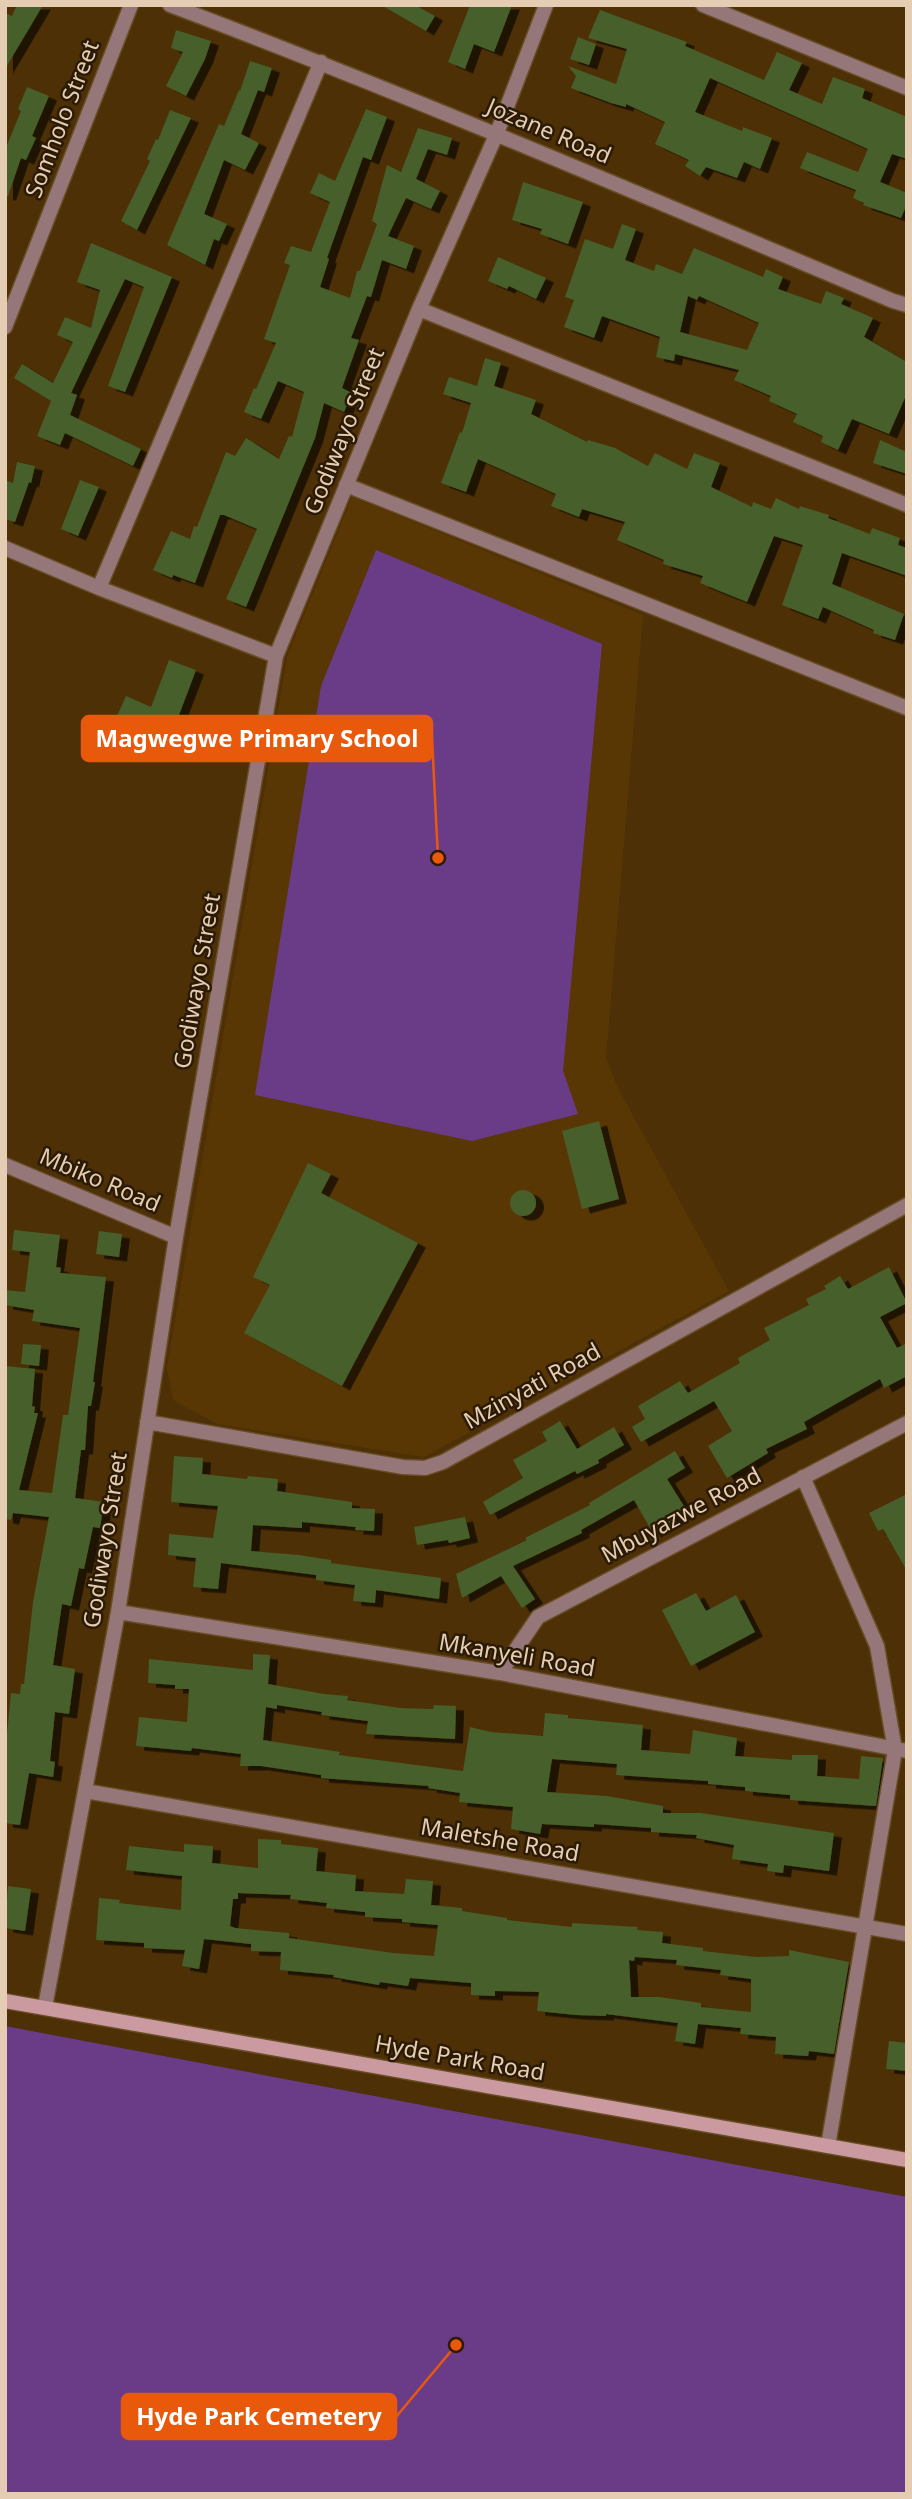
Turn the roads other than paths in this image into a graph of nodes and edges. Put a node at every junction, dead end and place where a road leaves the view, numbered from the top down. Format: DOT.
graph roads {
  1 [pos="131,5"];
  2 [pos="170,5"];
  3 [pos="546,5"];
  4 [pos="703,5"];
  5 [pos="321,62"];
  6 [pos="907,88"];
  7 [pos="497,133"];
  8 [pos="907,305"];
  9 [pos="419,309"];
  10 [pos="5,327"];
  11 [pos="346,485"];
  12 [pos="907,505"];
  13 [pos="5,548"];
  14 [pos="99,587"];
  15 [pos="276,656"];
  16 [pos="907,708"];
  17 [pos="5,1165"];
  18 [pos="907,1205"];
  19 [pos="176,1237"];
  20 [pos="147,1422"];
  21 [pos="907,1423"];
  22 [pos="803,1477"];
  23 [pos="118,1612"];
  24 [pos="500,1674"];
  25 [pos="901,1751"];
  26 [pos="85,1791"];
  27 [pos="867,1928"];
  28 [pos="907,1934"];
  29 [pos="5,2000"];
  30 [pos="45,2007"];
  31 [pos="828,2147"];
  32 [pos="907,2160"];
  1 -- 10 [label="street, Somholo Street"];
  2 -- 5 [label="street, Jozane Road"];
  3 -- 7 [label="street, Godiwayo Street"];
  4 -- 6 [label="street"];
  5 -- 7 [label="street, Jozane Road"];
  5 -- 14 [label="street"];
  7 -- 8 [label="street, Jozane Road"];
  7 -- 9 [label="street, Godiwayo Street"];
  9 -- 11 [label="street, Godiwayo Street"];
  9 -- 12 [label="street"];
  11 -- 15 [label="street, Godiwayo Street"];
  11 -- 16 [label="street"];
  13 -- 14 [label="street"];
  14 -- 15 [label="street"];
  15 -- 19 [label="street, Godiwayo Street"];
  17 -- 19 [label="street, Mbiko Road"];
  18 -- 20 [label="street, Mzinyati Road"];
  19 -- 20 [label="street, Godiwayo Street"];
  20 -- 23 [label="street, Godiwayo Street"];
  21 -- 22 [label="street, Mbuyazwe Road"];
  22 -- 24 [label="street, Mbuyazwe Road"];
  22 -- 25 [label="street"];
  23 -- 24 [label="street, Mkanyeli Road"];
  23 -- 26 [label="street, Godiwayo Street"];
  24 -- 25 [label="street, Mkanyeli Road"];
  25 -- 27 [label="street"];
  26 -- 27 [label="street, Maletshe Road"];
  26 -- 30 [label="street, Godiwayo Street"];
  27 -- 28 [label="street, Maletshe Road"];
  27 -- 31 [label="street"];
  29 -- 30 [label="street, Hyde Park Road"];
  30 -- 31 [label="street, Hyde Park Road"];
  31 -- 32 [label="street, Hyde Park Road"];
}
